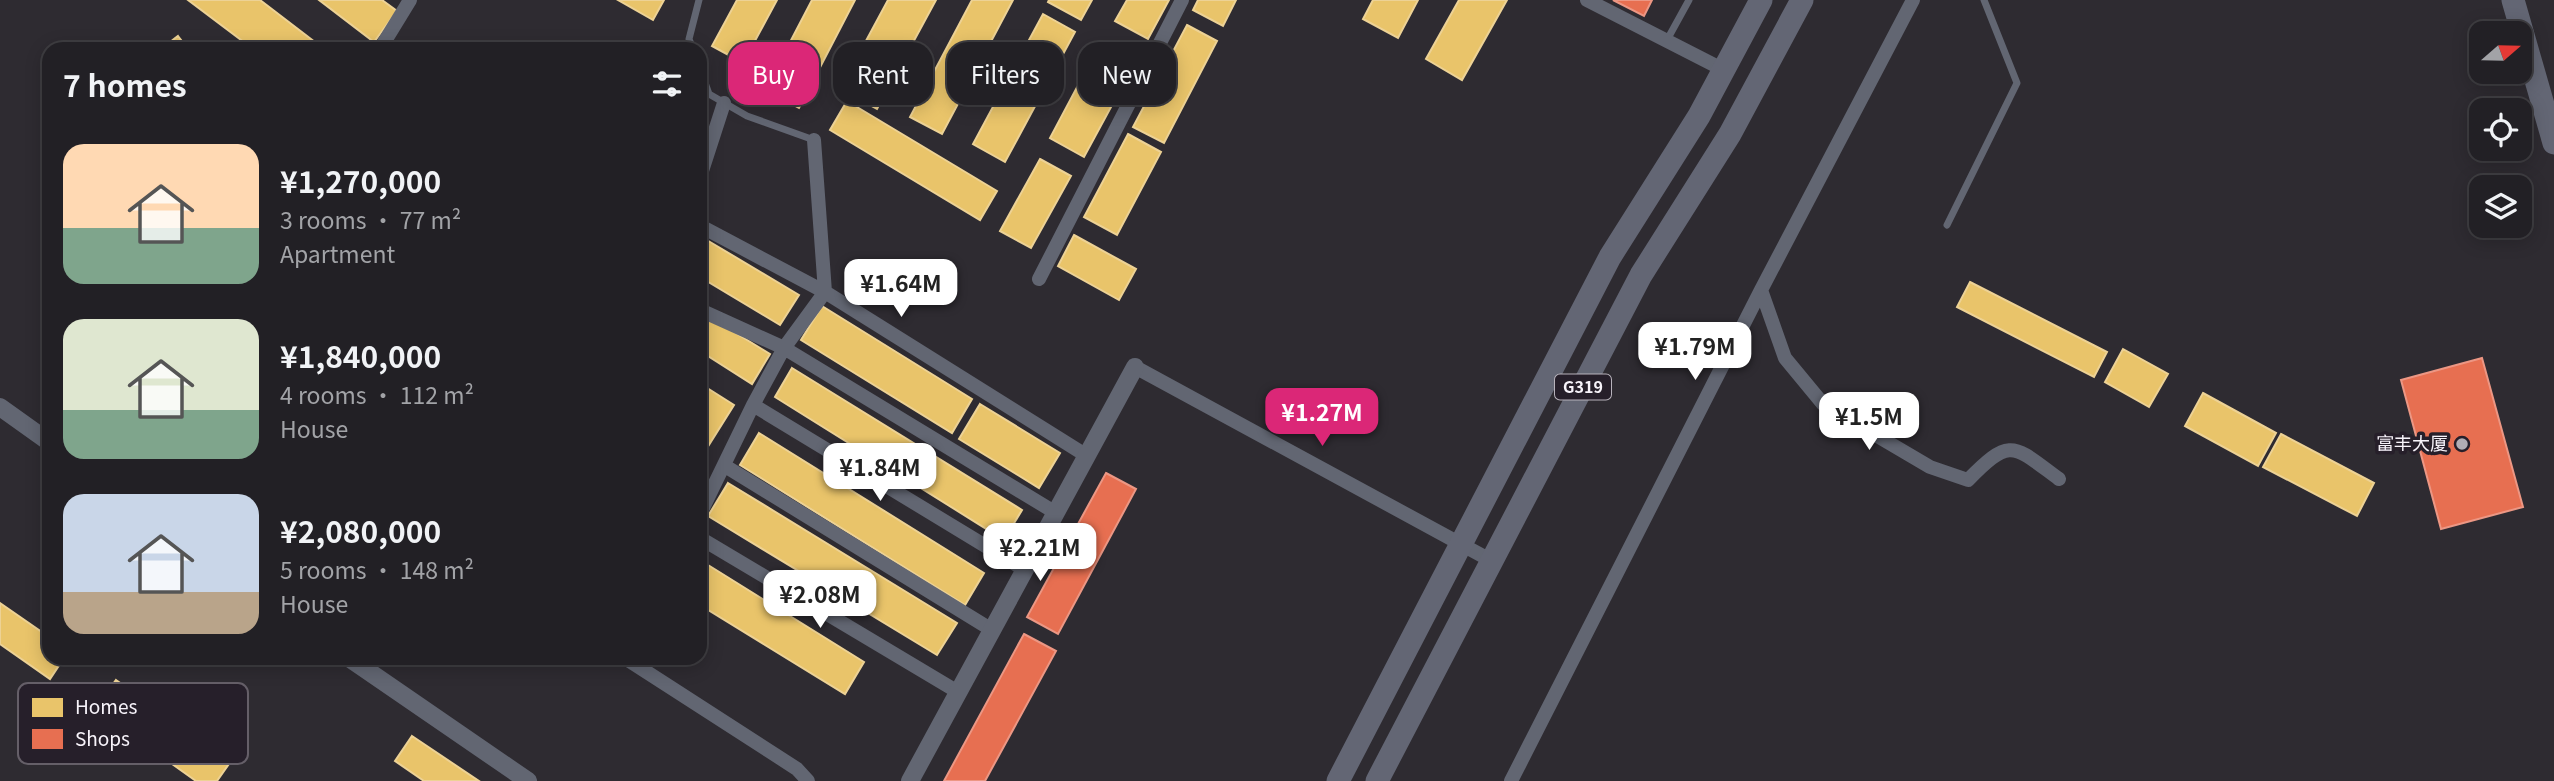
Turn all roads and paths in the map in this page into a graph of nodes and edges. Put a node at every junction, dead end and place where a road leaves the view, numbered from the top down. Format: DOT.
graph roads {
  1 [pos="410,0"];
  2 [pos="699,0"];
  3 [pos="1182,0"];
  4 [pos="1587,0"];
  5 [pos="1689,0"];
  6 [pos="1762,0"];
  7 [pos="1802,0"];
  8 [pos="1913,0"];
  9 [pos="1984,0"];
  10 [pos="2513,0"];
  11 [pos="1667,40"];
  12 [pos="384,42"];
  13 [pos="690,42"];
  14 [pos="1724,70"];
  15 [pos="707,88"];
  16 [pos="724,103"];
  17 [pos="814,140"];
  18 [pos="2554,143"];
  19 [pos="707,155"];
  20 [pos="1947,225"];
  21 [pos="707,230"];
  22 [pos="1039,279"];
  23 [pos="1761,290"];
  24 [pos="825,292"];
  25 [pos="707,313"];
  26 [pos="784,348"];
  27 [pos="1135,367"];
  28 [pos="753,405"];
  29 [pos="0,407"];
  30 [pos="42,437"];
  31 [pos="1087,456"];
  32 [pos="725,466"];
  33 [pos="2059,479"];
  34 [pos="707,501"];
  35 [pos="1056,513"];
  36 [pos="707,542"];
  37 [pos="1462,544"];
  38 [pos="1492,561"];
  39 [pos="1025,570"];
  40 [pos="992,631"];
  41 [pos="359,665"];
  42 [pos="636,665"];
  43 [pos="958,692"];
  44 [pos="528,781"];
  45 [pos="808,781"];
  46 [pos="911,781"];
  47 [pos="1338,781"];
  48 [pos="1377,781"];
  49 [pos="1511,781"];
  1 -- 12 [label="street"];
  2 -- 13 [label="lane"];
  3 -- 22 [label="street"];
  4 -- 11 [label="street"];
  5 -- 11 [label="lane"];
  6 -- 14 [label="main road, G319"];
  7 -- 38 [label="main road, G319"];
  8 -- 23 [label="street"];
  9 -- 20 [label="lane"];
  10 -- 18 [label="main road"];
  11 -- 14 [label="street"];
  14 -- 37 [label="main road, G319"];
  15 -- 16 [label="lane"];
  16 -- 17 [label="lane"];
  16 -- 19 [label="street"];
  17 -- 24 [label="street"];
  21 -- 24 [label="street"];
  23 -- 33 [label="street"];
  23 -- 49 [label="street"];
  24 -- 26 [label="street"];
  24 -- 31 [label="street"];
  25 -- 26 [label="street"];
  26 -- 28 [label="street"];
  26 -- 35 [label="street"];
  27 -- 31 [label="street"];
  27 -- 37 [label="street"];
  28 -- 32 [label="street"];
  28 -- 39 [label="street"];
  29 -- 30 [label="street"];
  31 -- 35 [label="street"];
  32 -- 34 [label="street"];
  32 -- 40 [label="street"];
  35 -- 39 [label="street"];
  36 -- 43 [label="street"];
  37 -- 38 [label="street"];
  37 -- 47 [label="main road, G319"];
  38 -- 48 [label="main road, G319"];
  39 -- 40 [label="street"];
  40 -- 43 [label="street"];
  41 -- 44 [label="street"];
  42 -- 45 [label="street"];
  43 -- 46 [label="street"];
}
